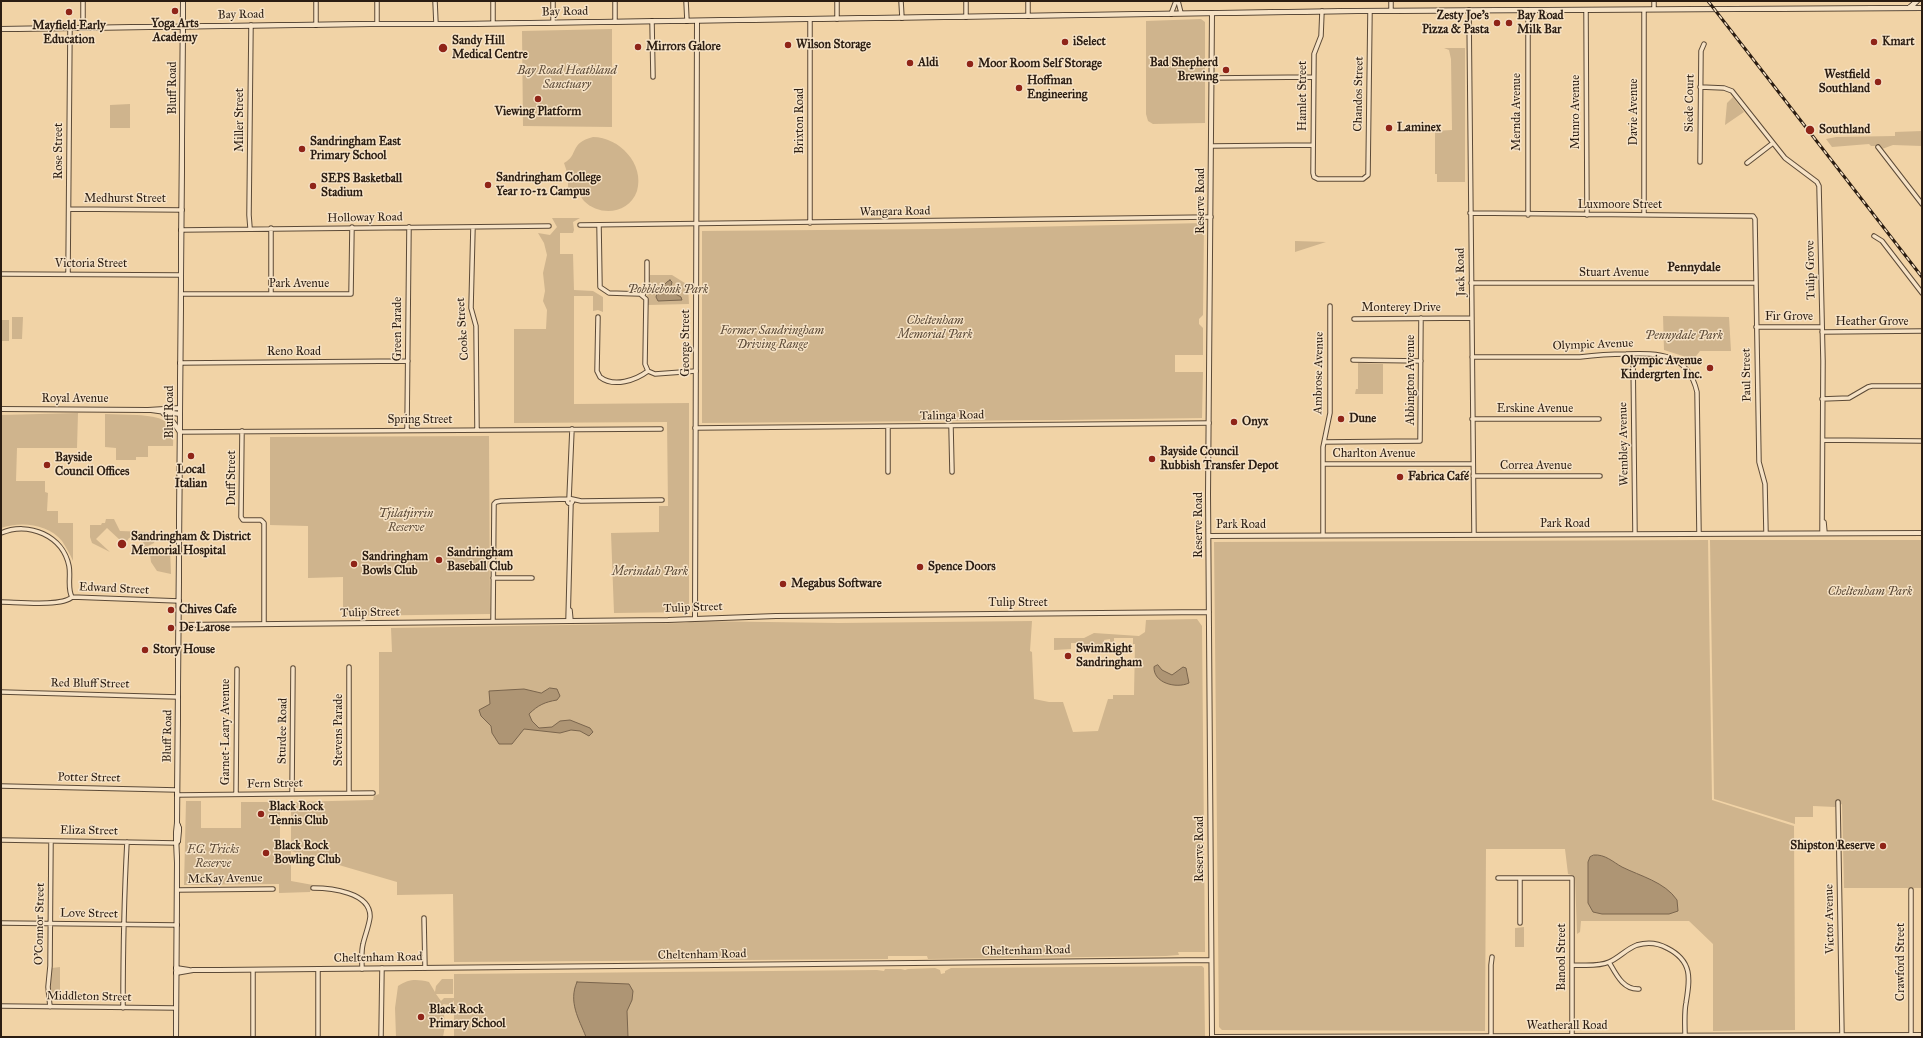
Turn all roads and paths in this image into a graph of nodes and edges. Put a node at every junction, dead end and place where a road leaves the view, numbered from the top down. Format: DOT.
graph roads {
  1 [pos="84,1"];
  2 [pos="183,1"];
  3 [pos="316,1"];
  4 [pos="377,1"];
  5 [pos="436,1"];
  6 [pos="493,1"];
  7 [pos="553,1"];
  8 [pos="615,1"];
  9 [pos="686,1"];
  10 [pos="837,1"];
  11 [pos="902,1"];
  12 [pos="966,1"];
  13 [pos="1028,1"];
  14 [pos="1177,1"];
  15 [pos="1391,1"];
  16 [pos="1654,1"];
  17 [pos="1917,1"];
  18 [pos="1909,8"];
  19 [pos="1922,8"];
  20 [pos="1654,9"];
  21 [pos="1391,10"];
  22 [pos="1469,10"];
  23 [pos="1528,10"];
  24 [pos="1586,10"];
  25 [pos="1644,10"];
  26 [pos="1322,11"];
  27 [pos="1370,11"];
  28 [pos="1181,13"];
  29 [pos="1212,13"];
  30 [pos="1171,14"];
  31 [pos="966,16"];
  32 [pos="1028,16"];
  33 [pos="902,18"];
  34 [pos="810,19"];
  35 [pos="837,19"];
  36 [pos="697,20"];
  37 [pos="615,21"];
  38 [pos="652,21"];
  39 [pos="686,21"];
  40 [pos="553,22"];
  41 [pos="493,23"];
  42 [pos="316,24"];
  43 [pos="377,24"];
  44 [pos="436,24"];
  45 [pos="251,25"];
  46 [pos="183,26"];
  47 [pos="70,28"];
  48 [pos="83,28"];
  49 [pos="1,29"];
  50 [pos="1704,44"];
  51 [pos="653,77"];
  52 [pos="1313,77"];
  53 [pos="1212,78"];
  54 [pos="1700,87"];
  55 [pos="1773,142"];
  56 [pos="1313,145"];
  57 [pos="1211,146"];
  58 [pos="1878,147"];
  59 [pos="1700,162"];
  60 [pos="1746,164"];
  61 [pos="1318,179"];
  62 [pos="1922,204"];
  63 [pos="69,209"];
  64 [pos="182,210"];
  65 [pos="1470,214"];
  66 [pos="1528,215"];
  67 [pos="1586,215"];
  68 [pos="1644,215"];
  69 [pos="1753,216"];
  70 [pos="1211,217"];
  71 [pos="810,224"];
  72 [pos="696,225"];
  73 [pos="549,226"];
  74 [pos="580,226"];
  75 [pos="599,226"];
  76 [pos="352,227"];
  77 [pos="409,227"];
  78 [pos="471,227"];
  79 [pos="249,228"];
  80 [pos="271,228"];
  81 [pos="181,230"];
  82 [pos="1874,236"];
  83 [pos="647,262"];
  84 [pos="1,274"];
  85 [pos="68,274"];
  86 [pos="181,275"];
  87 [pos="1471,283"];
  88 [pos="1756,283"];
  89 [pos="1922,293"];
  90 [pos="181,294"];
  91 [pos="271,294"];
  92 [pos="643,295"];
  93 [pos="1330,306"];
  94 [pos="598,317"];
  95 [pos="1421,318"];
  96 [pos="1472,318"];
  97 [pos="1354,319"];
  98 [pos="1756,327"];
  99 [pos="1822,327"];
  100 [pos="1922,331"];
  101 [pos="1822,332"];
  102 [pos="1633,354"];
  103 [pos="1472,357"];
  104 [pos="1353,360"];
  105 [pos="408,361"];
  106 [pos="1421,361"];
  107 [pos="180,363"];
  108 [pos="648,371"];
  109 [pos="696,372"];
  110 [pos="1922,386"];
  111 [pos="1822,399"];
  112 [pos="1,408"];
  113 [pos="180,408"];
  114 [pos="148,410"];
  115 [pos="162,413"];
  116 [pos="180,414"];
  117 [pos="1472,419"];
  118 [pos="1599,419"];
  119 [pos="1209,423"];
  120 [pos="952,426"];
  121 [pos="888,427"];
  122 [pos="695,428"];
  123 [pos="571,429"];
  124 [pos="661,429"];
  125 [pos="407,430"];
  126 [pos="476,430"];
  127 [pos="180,432"];
  128 [pos="242,432"];
  129 [pos="1823,440"];
  130 [pos="1922,441"];
  131 [pos="1324,442"];
  132 [pos="1323,464"];
  133 [pos="1472,464"];
  134 [pos="888,472"];
  135 [pos="952,472"];
  136 [pos="1473,476"];
  137 [pos="1600,476"];
  138 [pos="662,500"];
  139 [pos="570,501"];
  140 [pos="1,533"];
  141 [pos="1766,533"];
  142 [pos="1824,533"];
  143 [pos="1922,533"];
  144 [pos="1474,534"];
  145 [pos="1635,534"];
  146 [pos="1699,534"];
  147 [pos="1323,535"];
  148 [pos="1209,536"];
  149 [pos="493,578"];
  150 [pos="532,578"];
  151 [pos="72,597"];
  152 [pos="179,601"];
  153 [pos="1,602"];
  154 [pos="1209,612"];
  155 [pos="695,618"];
  156 [pos="493,621"];
  157 [pos="570,621"];
  158 [pos="264,624"];
  159 [pos="179,625"];
  160 [pos="349,667"];
  161 [pos="293,668"];
  162 [pos="237,669"];
  163 [pos="1,692"];
  164 [pos="178,697"];
  165 [pos="1,786"];
  166 [pos="177,793"];
  167 [pos="292,793"];
  168 [pos="349,793"];
  169 [pos="373,793"];
  170 [pos="236,794"];
  171 [pos="1838,802"];
  172 [pos="1,840"];
  173 [pos="51,841"];
  174 [pos="127,842"];
  175 [pos="177,843"];
  176 [pos="1498,878"];
  177 [pos="1520,878"];
  178 [pos="312,888"];
  179 [pos="273,889"];
  180 [pos="177,890"];
  181 [pos="1911,890"];
  182 [pos="424,918"];
  183 [pos="1,923"];
  184 [pos="1520,923"];
  185 [pos="50,924"];
  186 [pos="123,924"];
  187 [pos="177,925"];
  188 [pos="1492,957"];
  189 [pos="1211,960"];
  190 [pos="1609,962"];
  191 [pos="1572,965"];
  192 [pos="362,968"];
  193 [pos="382,968"];
  194 [pos="425,968"];
  195 [pos="318,969"];
  196 [pos="176,970"];
  197 [pos="253,970"];
  198 [pos="1639,989"];
  199 [pos="1,1006"];
  200 [pos="50,1007"];
  201 [pos="123,1008"];
  202 [pos="176,1008"];
  203 [pos="1911,1035"];
  204 [pos="1922,1035"];
  205 [pos="1572,1036"];
  206 [pos="1685,1036"];
  207 [pos="1839,1036"];
  208 [pos="1893,1036"];
  209 [pos="176,1037"];
  210 [pos="253,1037"];
  211 [pos="318,1037"];
  212 [pos="381,1037"];
  213 [pos="1212,1037"];
  214 [pos="1430,1037"];
  215 [pos="1491,1037"];
  216 [pos="1498,1037"];
  1 -- 48 [label="street"];
  2 -- 46 [label="main road, Bluff Road"];
  3 -- 42 [label="street"];
  4 -- 43 [label="street"];
  5 -- 44 [label="street"];
  6 -- 41 [label="street"];
  7 -- 40 [label="street"];
  8 -- 37 [label="street"];
  9 -- 39 [label="street"];
  10 -- 35 [label="street"];
  11 -- 33 [label="street"];
  12 -- 31 [label="street"];
  13 -- 32 [label="street"];
  14 -- 28 [label="street"];
  14 -- 30 [label="street"];
  15 -- 21 [label="street"];
  16 -- 20 [label="street"];
  17 -- 18 [label="main road"];
  18 -- 19 [label="main road, Bay Road"];
  18 -- 20 [label="main road, Bay Road"];
  20 -- 25 [label="main road, Bay Road"];
  21 -- 22 [label="main road, Bay Road"];
  21 -- 27 [label="main road, Bay Road"];
  22 -- 23 [label="main road, Bay Road"];
  22 -- 65 [label="street, Jack Road"];
  23 -- 24 [label="main road, Bay Road"];
  23 -- 66 [label="street, Mernda Avenue"];
  24 -- 25 [label="main road, Bay Road"];
  24 -- 67 [label="street, Munro Avenue"];
  25 -- 68 [label="street, Davie Avenue"];
  26 -- 27 [label="main road, Bay Road"];
  26 -- 29 [label="main road, Bay Road"];
  26 -- 52 [label="street, Hamlet Street"];
  27 -- 61 [label="street, Chandos Street"];
  28 -- 29 [label="main road, Bay Road"];
  28 -- 30 [label="main road, Bay Road"];
  29 -- 53 [label="street, Reserve Road"];
  30 -- 32 [label="main road, Bay Road"];
  31 -- 32 [label="main road, Bay Road"];
  31 -- 33 [label="main road, Bay Road"];
  33 -- 35 [label="main road, Bay Road"];
  34 -- 35 [label="main road, Bay Road"];
  34 -- 36 [label="main road, Bay Road"];
  34 -- 71 [label="street, Brixton Road"];
  36 -- 39 [label="main road, Bay Road"];
  36 -- 72 [label="street, George Street"];
  37 -- 38 [label="main road, Bay Road"];
  37 -- 40 [label="main road, Bay Road"];
  38 -- 39 [label="main road, Bay Road"];
  38 -- 51 [label="street"];
  40 -- 41 [label="main road, Bay Road"];
  41 -- 44 [label="main road, Bay Road"];
  42 -- 43 [label="main road, Bay Road"];
  42 -- 45 [label="main road, Bay Road"];
  43 -- 44 [label="main road, Bay Road"];
  45 -- 46 [label="main road, Bay Road"];
  45 -- 79 [label="street, Miller Street"];
  46 -- 48 [label="main road, Bay Road"];
  46 -- 64 [label="main road, Bluff Road"];
  47 -- 48 [label="main road, Bay Road"];
  47 -- 49 [label="main road, Bay Road"];
  47 -- 63 [label="street, Rose Street"];
  50 -- 54 [label="street, Siede Court"];
  52 -- 53 [label="street"];
  52 -- 56 [label="street, Hamlet Street"];
  53 -- 57 [label="street, Reserve Road"];
  54 -- 55 [label="street, Tulip Grove"];
  54 -- 59 [label="street, Siede Court"];
  55 -- 60 [label="street"];
  55 -- 99 [label="street, Tulip Grove"];
  56 -- 57 [label="street"];
  56 -- 61 [label="street, Hamlet Street"];
  57 -- 70 [label="street, Reserve Road"];
  58 -- 62 [label="street"];
  63 -- 64 [label="street, Medhurst Street"];
  63 -- 85 [label="street, Rose Street"];
  64 -- 81 [label="main road, Bluff Road"];
  65 -- 66 [label="street, Luxmoore Street"];
  65 -- 87 [label="street, Jack Road"];
  66 -- 67 [label="street, Luxmoore Street"];
  67 -- 68 [label="street, Luxmoore Street"];
  68 -- 69 [label="street, Luxmoore Street"];
  69 -- 88 [label="street, Paul Street"];
  70 -- 71 [label="street, Wangara Road"];
  70 -- 119 [label="street, Reserve Road"];
  71 -- 72 [label="street, Wangara Road"];
  72 -- 75 [label="street, Wangara Road"];
  72 -- 109 [label="street, George Street"];
  73 -- 78 [label="street, Holloway Road"];
  74 -- 75 [label="street, Wangara Road"];
  75 -- 92 [label="street"];
  76 -- 77 [label="street, Holloway Road"];
  76 -- 80 [label="street, Holloway Road"];
  76 -- 91 [label="street, Park Avenue"];
  77 -- 78 [label="street, Holloway Road"];
  77 -- 105 [label="street, Green Parade"];
  78 -- 126 [label="street, Cooke Street"];
  79 -- 80 [label="street, Holloway Road"];
  79 -- 81 [label="street, Holloway Road"];
  80 -- 91 [label="street"];
  81 -- 86 [label="main road, Bluff Road"];
  82 -- 89 [label="street"];
  83 -- 92 [label="street"];
  84 -- 85 [label="street, Victoria Street"];
  85 -- 86 [label="street, Victoria Street"];
  86 -- 90 [label="main road, Bluff Road"];
  87 -- 88 [label="street, Stuart Avenue"];
  87 -- 96 [label="street, Jack Road"];
  88 -- 98 [label="street, Paul Street"];
  90 -- 91 [label="street, Park Avenue"];
  90 -- 107 [label="main road, Bluff Road"];
  92 -- 108 [label="street"];
  93 -- 131 [label="street, Ambrose Avenue"];
  94 -- 108 [label="street"];
  95 -- 96 [label="street, Monterey Drive"];
  95 -- 97 [label="street, Monterey Drive"];
  95 -- 106 [label="street, Abbington Avenue"];
  96 -- 103 [label="street, Jack Road"];
  98 -- 99 [label="street, Fir Grove"];
  98 -- 141 [label="street, Paul Street"];
  99 -- 101 [label="street, Tulip Grove"];
  100 -- 101 [label="street, Heather Grove"];
  101 -- 111 [label="street, Tulip Grove"];
  102 -- 103 [label="street, Olympic Avenue"];
  102 -- 145 [label="street, Wembley Avenue"];
  102 -- 146 [label="street, Olympic Avenue"];
  103 -- 117 [label="street, Jack Road"];
  104 -- 106 [label="street"];
  105 -- 107 [label="street, Reno Road"];
  105 -- 125 [label="street, Green Parade"];
  106 -- 131 [label="street, Abbington Avenue"];
  107 -- 113 [label="main road, Bluff Road"];
  108 -- 109 [label="street"];
  109 -- 122 [label="street, George Street"];
  110 -- 111 [label="street"];
  111 -- 129 [label="street, Tulip Grove"];
  112 -- 114 [label="street, Royal Avenue"];
  113 -- 114 [label="street, Royal Avenue"];
  113 -- 116 [label="main road, Bluff Road"];
  114 -- 115 [label="street, Royal Avenue"];
  115 -- 116 [label="street, Royal Avenue"];
  115 -- 127 [label="street"];
  116 -- 127 [label="main road, Bluff Road"];
  117 -- 118 [label="street, Erskine Avenue"];
  117 -- 133 [label="street, Jack Road"];
  119 -- 120 [label="street, Talinga Road"];
  119 -- 148 [label="street, Reserve Road"];
  120 -- 121 [label="street, Talinga Road"];
  120 -- 135 [label="street"];
  121 -- 122 [label="street, Talinga Road"];
  121 -- 134 [label="street"];
  122 -- 155 [label="street, George Street"];
  123 -- 124 [label="street, Spring Street"];
  123 -- 126 [label="street, Spring Street"];
  123 -- 139 [label="street"];
  125 -- 126 [label="street, Spring Street"];
  125 -- 128 [label="street, Spring Street"];
  127 -- 128 [label="street, Spring Street"];
  127 -- 152 [label="main road, Bluff Road"];
  128 -- 158 [label="street, Duff Street"];
  129 -- 130 [label="street"];
  129 -- 142 [label="street, Tulip Grove"];
  131 -- 132 [label="street, Ambrose Avenue"];
  132 -- 133 [label="street, Charlton Avenue"];
  132 -- 147 [label="street, Charlton Avenue"];
  133 -- 136 [label="street, Jack Road"];
  136 -- 137 [label="street, Correa Avenue"];
  136 -- 144 [label="street, Jack Road"];
  138 -- 139 [label="street"];
  139 -- 149 [label="street"];
  139 -- 157 [label="street"];
  140 -- 151 [label="street"];
  141 -- 142 [label="street, Park Road"];
  141 -- 146 [label="street, Park Road"];
  142 -- 143 [label="street, Park Road"];
  144 -- 145 [label="street, Park Road"];
  144 -- 147 [label="street, Park Road"];
  145 -- 146 [label="street, Park Road"];
  147 -- 148 [label="street, Park Road"];
  148 -- 154 [label="street, Reserve Road"];
  149 -- 150 [label="street"];
  149 -- 156 [label="street"];
  151 -- 152 [label="street, Edward Street"];
  151 -- 153 [label="street, Edward Street"];
  152 -- 159 [label="main road, Bluff Road"];
  154 -- 155 [label="street, Tulip Street"];
  154 -- 189 [label="street, Reserve Road"];
  155 -- 157 [label="street, Tulip Street"];
  156 -- 157 [label="street, Tulip Street"];
  156 -- 158 [label="street, Tulip Street"];
  158 -- 159 [label="street, Tulip Street"];
  159 -- 164 [label="main road, Bluff Road"];
  160 -- 168 [label="street, Stevens Parade"];
  161 -- 167 [label="street, Sturdee Road"];
  162 -- 170 [label="street, Garnet-Leary Avenue"];
  163 -- 164 [label="street, Red Bluff Street"];
  164 -- 166 [label="main road, Bluff Road"];
  165 -- 166 [label="street, Potter Street"];
  166 -- 170 [label="street, Fern Street"];
  166 -- 175 [label="main road, Bluff Road"];
  167 -- 168 [label="street, Fern Street"];
  167 -- 170 [label="street, Fern Street"];
  168 -- 169 [label="street, Fern Street"];
  171 -- 207 [label="street, Victor Avenue"];
  172 -- 173 [label="street, Eliza Street"];
  173 -- 174 [label="street, Eliza Street"];
  173 -- 185 [label="street, O'Connor Street"];
  174 -- 175 [label="street, Eliza Street"];
  174 -- 186 [label="street"];
  175 -- 180 [label="main road, Bluff Road"];
  176 -- 177 [label="street"];
  177 -- 184 [label="street"];
  177 -- 191 [label="street, Banool Street"];
  178 -- 192 [label="street"];
  179 -- 180 [label="street, McKay Avenue"];
  180 -- 187 [label="main road, Bluff Road"];
  181 -- 203 [label="street, Crawford Street"];
  182 -- 194 [label="street"];
  183 -- 185 [label="street, Love Street"];
  185 -- 186 [label="street, Love Street"];
  185 -- 200 [label="street, O'Connor Street"];
  186 -- 187 [label="street, Love Street"];
  186 -- 201 [label="street"];
  187 -- 196 [label="main road, Bluff Road"];
  188 -- 215 [label="street"];
  189 -- 194 [label="street, Cheltenham Road"];
  189 -- 213 [label="street, Reserve Road"];
  190 -- 191 [label="street"];
  190 -- 198 [label="street"];
  190 -- 206 [label="street"];
  191 -- 205 [label="street, Banool Street"];
  192 -- 193 [label="street, Cheltenham Road"];
  192 -- 195 [label="street, Cheltenham Road"];
  193 -- 194 [label="street, Cheltenham Road"];
  193 -- 212 [label="street"];
  195 -- 197 [label="street, Cheltenham Road"];
  195 -- 211 [label="street"];
  196 -- 197 [label="street, Cheltenham Road"];
  196 -- 202 [label="main road, Bluff Road"];
  197 -- 210 [label="street"];
  199 -- 200 [label="street, Middleton Street"];
  200 -- 201 [label="street, Middleton Street"];
  201 -- 202 [label="street, Middleton Street"];
  202 -- 209 [label="main road, Bluff Road"];
  203 -- 204 [label="street, Weatherall Road"];
  203 -- 208 [label="street, Weatherall Road"];
  205 -- 206 [label="street, Weatherall Road"];
  205 -- 216 [label="street, Weatherall Road"];
  206 -- 207 [label="street, Weatherall Road"];
  207 -- 208 [label="street, Weatherall Road"];
  213 -- 214 [label="street, Weatherall Road"];
  214 -- 215 [label="street, Weatherall Road"];
  215 -- 216 [label="street, Weatherall Road"];
}
